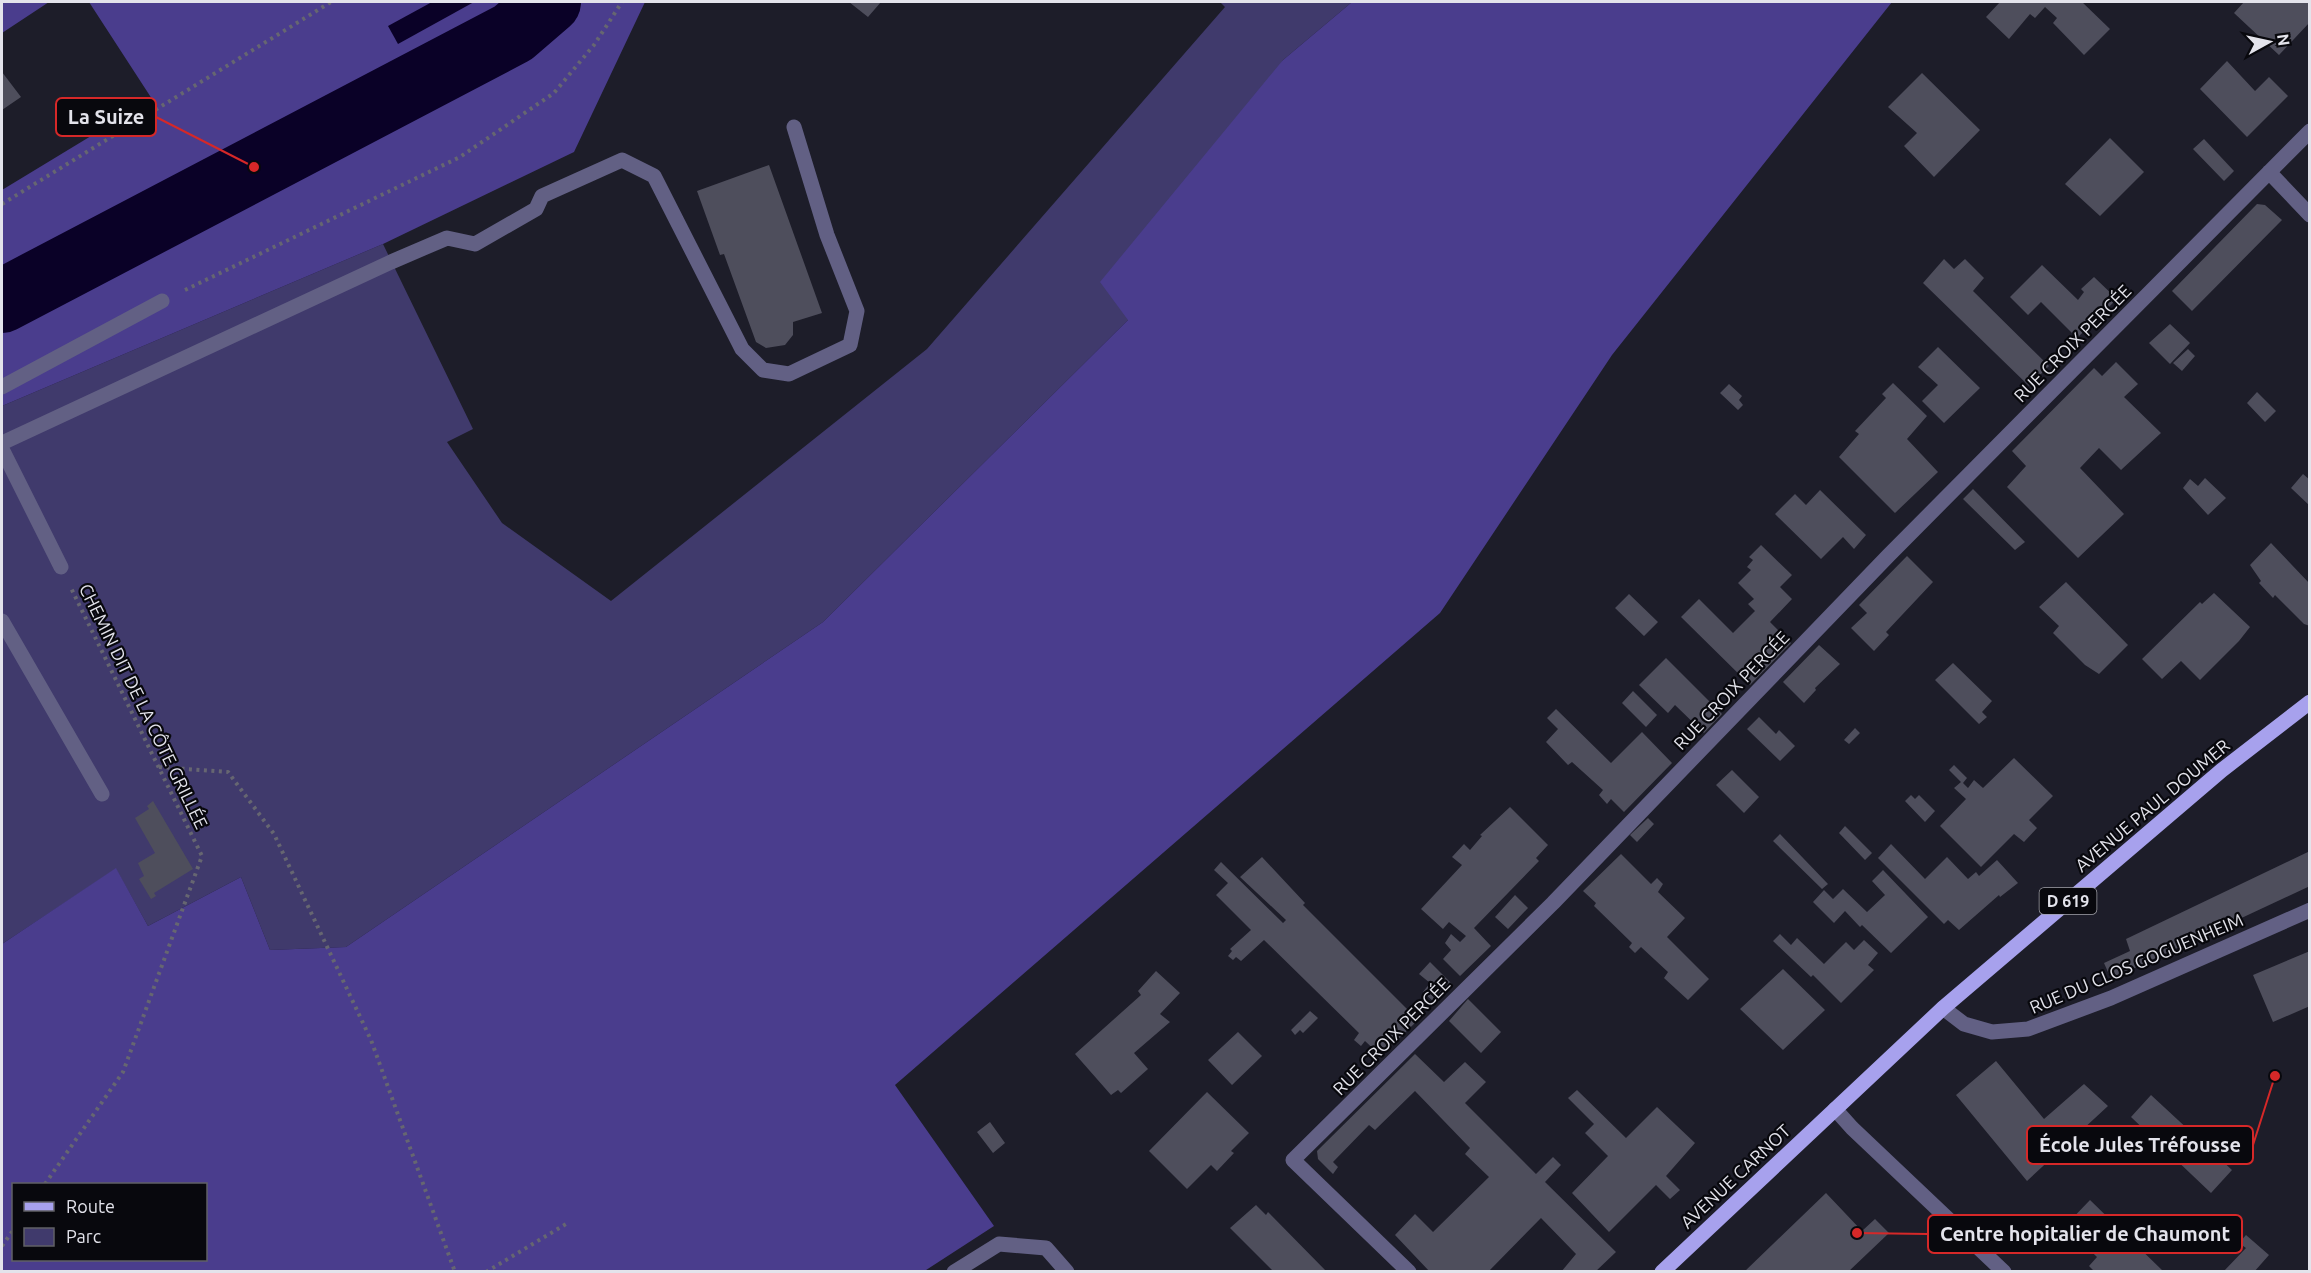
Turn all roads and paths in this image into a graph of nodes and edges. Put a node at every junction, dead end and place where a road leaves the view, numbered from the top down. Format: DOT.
graph roads {
  1 [pos="332,2"];
  2 [pos="622,2"];
  3 [pos="794,127"];
  4 [pos="2310,131"];
  5 [pos="2269,172"];
  6 [pos="2,204"];
  7 [pos="2310,215"];
  8 [pos="162,301"];
  9 [pos="2,387"];
  10 [pos="2,442"];
  11 [pos="2,448"];
  12 [pos="61,567"];
  13 [pos="2,621"];
  14 [pos="2310,702"];
  15 [pos="159,767"];
  16 [pos="102,794"];
  17 [pos="2310,910"];
  18 [pos="1943,1008"];
  19 [pos="1835,1109"];
  20 [pos="46,1183"];
  21 [pos="566,1224"];
  22 [pos="12,1232"];
  23 [pos="2,1246"];
  24 [pos="455,1272"];
  25 [pos="486,1272"];
  26 [pos="954,1272"];
  27 [pos="1067,1272"];
  28 [pos="1409,1272"];
  29 [pos="1662,1272"];
  30 [pos="2004,1272"];
  1 -- 6 [label="path"];
  2 -- 8 [label="path"];
  3 -- 10 [label="street"];
  4 -- 5 [label="street, RUE CROIX PERCÉE"];
  5 -- 7 [label="street"];
  5 -- 28 [label="street, RUE CROIX PERCÉE"];
  8 -- 9 [label="street"];
  11 -- 12 [label="street"];
  12 -- 15 [label="path, CHEMIN DIT DE LA CÔTE GRILLÉE"];
  13 -- 16 [label="street"];
  14 -- 18 [label="main road, AVENUE PAUL DOUMER / D 619"];
  15 -- 20 [label="path, CHEMIN DIT DE LA CÔTE GRILLÉE"];
  15 -- 24 [label="path"];
  17 -- 18 [label="street, RUE DU CLOS GOGUENHEIM"];
  18 -- 19 [label="main road, AVENUE PAUL DOUMER / D 619"];
  19 -- 29 [label="main road, AVENUE CARNOT / D 619"];
  19 -- 30 [label="street"];
  21 -- 25 [label="path"];
  22 -- 23 [label="path"];
  26 -- 27 [label="street"];
}
